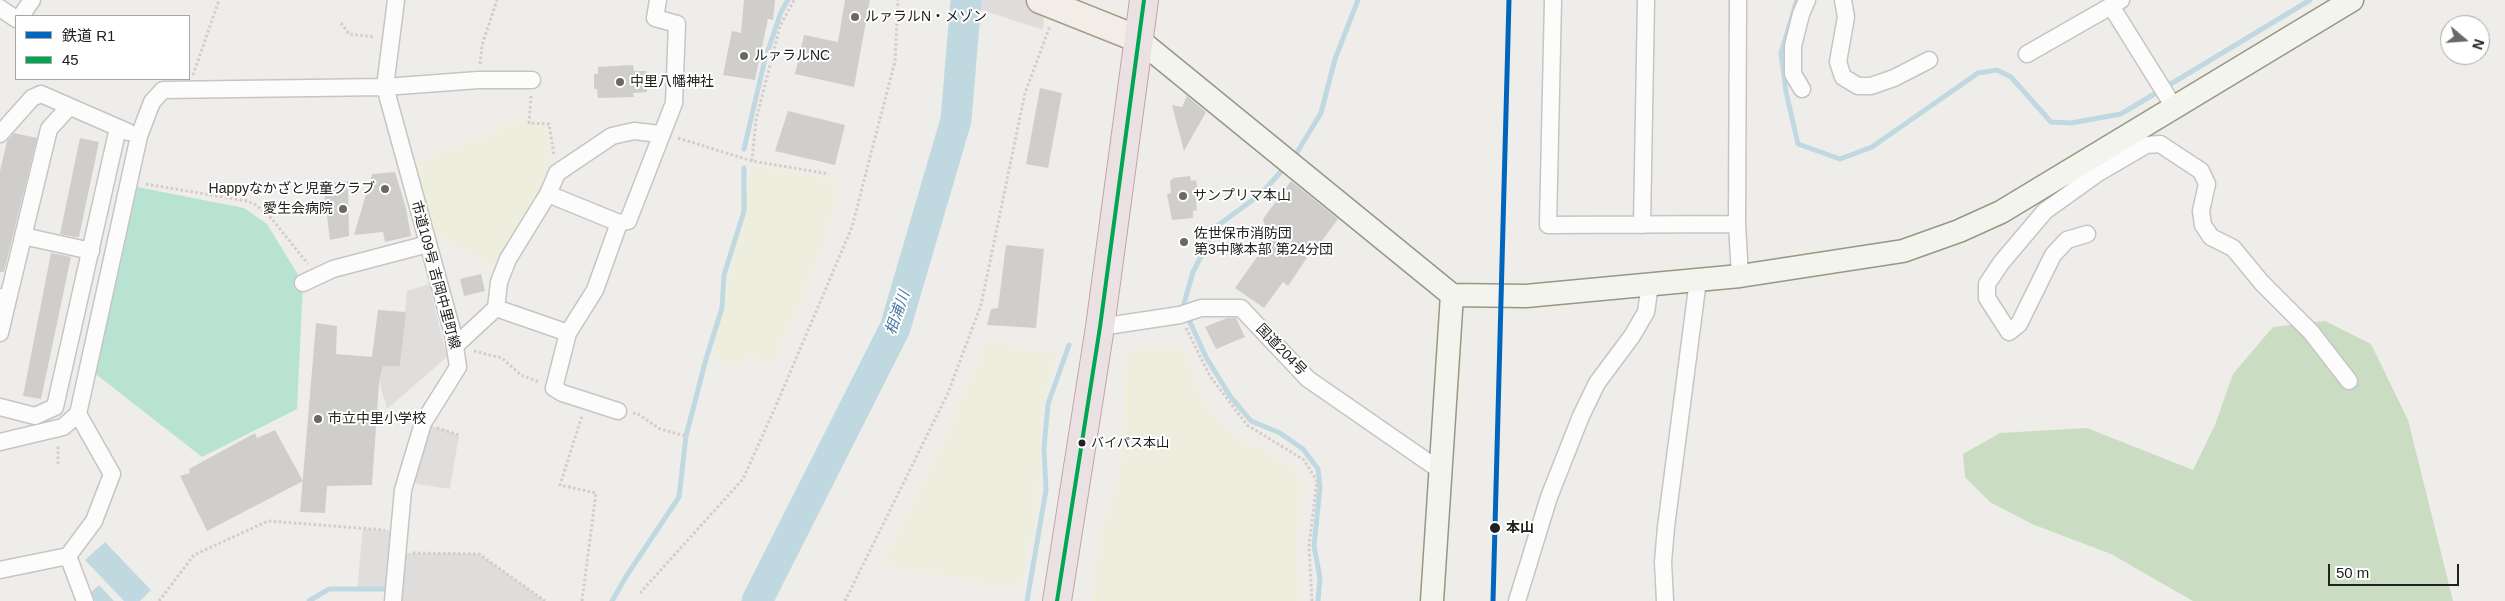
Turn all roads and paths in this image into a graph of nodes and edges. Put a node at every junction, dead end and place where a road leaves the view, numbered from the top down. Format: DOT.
graph roads {
  1 [pos="32,0"];
  2 [pos="219,0"];
  3 [pos="396,0"];
  4 [pos="497,0"];
  5 [pos="658,0"];
  6 [pos="794,0"];
  7 [pos="898,0"];
  8 [pos="1144,0"];
  9 [pos="1553,0"];
  10 [pos="1646,0"];
  11 [pos="1738,0"];
  12 [pos="1807,0"];
  13 [pos="1843,0"];
  14 [pos="2352,0"];
  15 [pos="1049,3"];
  16 [pos="2116,3"];
  17 [pos="22,15"];
  18 [pos="341,23"];
  19 [pos="390,39"];
  20 [pos="1138,39"];
  21 [pos="2027,54"];
  22 [pos="1929,60"];
  23 [pos="478,80"];
  24 [pos="532,80"];
  25 [pos="385,87"];
  26 [pos="1802,89"];
  27 [pos="188,90"];
  28 [pos="2171,103"];
  29 [pos="70,107"];
  30 [pos="118,128"];
  31 [pos="0,134"];
  32 [pos="660,134"];
  33 [pos="139,136"];
  34 [pos="752,161"];
  35 [pos="2094,166"];
  36 [pos="557,173"];
  37 [pos="829,174"];
  38 [pos="130,180"];
  39 [pos="548,194"];
  40 [pos="618,223"];
  41 [pos="1737,224"];
  42 [pos="1642,225"];
  43 [pos="2087,234"];
  44 [pos="23,236"];
  45 [pos="428,244"];
  46 [pos="90,250"];
  47 [pos="1740,276"];
  48 [pos="310,280"];
  49 [pos="1698,280"];
  50 [pos="1650,285"];
  51 [pos="1452,295"];
  52 [pos="4,298"];
  53 [pos="496,308"];
  54 [pos="1180,315"];
  55 [pos="1100,327"];
  56 [pos="0,333"];
  57 [pos="568,333"];
  58 [pos="455,346"];
  59 [pos="2349,380"];
  60 [pos="554,388"];
  61 [pos="587,401"];
  62 [pos="0,407"];
  63 [pos="618,411"];
  64 [pos="78,414"];
  65 [pos="686,436"];
  66 [pos="0,442"];
  67 [pos="1441,471"];
  68 [pos="400,531"];
  69 [pos="399,553"];
  70 [pos="68,556"];
  71 [pos="0,570"];
  72 [pos="640,593"];
  73 [pos="85,601"];
  74 [pos="159,601"];
  75 [pos="393,601"];
  76 [pos="545,601"];
  77 [pos="582,601"];
  78 [pos="845,601"];
  79 [pos="1057,601"];
  80 [pos="1312,601"];
  81 [pos="1432,601"];
  82 [pos="1517,601"];
  83 [pos="1665,601"];
  1 -- 17 [label="street"];
  2 -- 27 [label="path"];
  3 -- 19 [label="street, 市道109号 吉岡中里町線"];
  4 -- 23 [label="path"];
  5 -- 32 [label="street"];
  6 -- 34 [label="path"];
  7 -- 72 [label="path"];
  8 -- 20 [label="highway"];
  9 -- 42 [label="street"];
  10 -- 42 [label="street"];
  11 -- 41 [label="street"];
  12 -- 26 [label="street"];
  13 -- 22 [label="street"];
  14 -- 28 [label="street"];
  15 -- 20 [label="main road"];
  15 -- 78 [label="path"];
  16 -- 21 [label="street"];
  16 -- 28 [label="street"];
  18 -- 19 [label="path"];
  19 -- 25 [label="street, 市道109号 吉岡中里町線"];
  20 -- 51 [label="street"];
  20 -- 55 [label="highway"];
  23 -- 24 [label="street"];
  23 -- 25 [label="street"];
  24 -- 36 [label="path"];
  25 -- 27 [label="street"];
  25 -- 45 [label="street, 市道109号 吉岡中里町線"];
  27 -- 33 [label="street"];
  28 -- 35 [label="street"];
  29 -- 30 [label="street"];
  29 -- 31 [label="street"];
  29 -- 44 [label="street"];
  30 -- 33 [label="street"];
  30 -- 46 [label="street"];
  32 -- 34 [label="path"];
  32 -- 36 [label="street"];
  32 -- 40 [label="street"];
  33 -- 38 [label="street"];
  34 -- 37 [label="path"];
  35 -- 43 [label="street"];
  35 -- 47 [label="street"];
  35 -- 59 [label="street"];
  36 -- 39 [label="street"];
  38 -- 48 [label="path"];
  38 -- 64 [label="street"];
  39 -- 40 [label="street"];
  39 -- 53 [label="street"];
  40 -- 57 [label="street"];
  41 -- 42 [label="street"];
  41 -- 47 [label="street"];
  44 -- 46 [label="street"];
  44 -- 52 [label="street"];
  45 -- 48 [label="street"];
  45 -- 58 [label="street, 市道109号 吉岡中里町線"];
  46 -- 62 [label="street"];
  47 -- 49 [label="street"];
  49 -- 50 [label="street"];
  49 -- 83 [label="street"];
  50 -- 51 [label="street"];
  50 -- 82 [label="street"];
  51 -- 67 [label="street"];
  52 -- 56 [label="street"];
  53 -- 57 [label="street"];
  53 -- 58 [label="street"];
  54 -- 55 [label="street, 国道204号"];
  54 -- 67 [label="street, 国道204号"];
  54 -- 80 [label="path"];
  55 -- 79 [label="highway"];
  57 -- 60 [label="street"];
  58 -- 60 [label="path"];
  58 -- 68 [label="street, 市道109号 吉岡中里町線"];
  60 -- 61 [label="street"];
  61 -- 63 [label="street"];
  61 -- 77 [label="path"];
  63 -- 65 [label="path"];
  64 -- 66 [label="street"];
  64 -- 70 [label="street"];
  67 -- 81 [label="street"];
  68 -- 69 [label="street, 市道109号 吉岡中里町線"];
  68 -- 74 [label="path"];
  69 -- 75 [label="street, 市道109号 吉岡中里町線"];
  69 -- 76 [label="path"];
  70 -- 71 [label="street"];
  70 -- 73 [label="street"];
}
